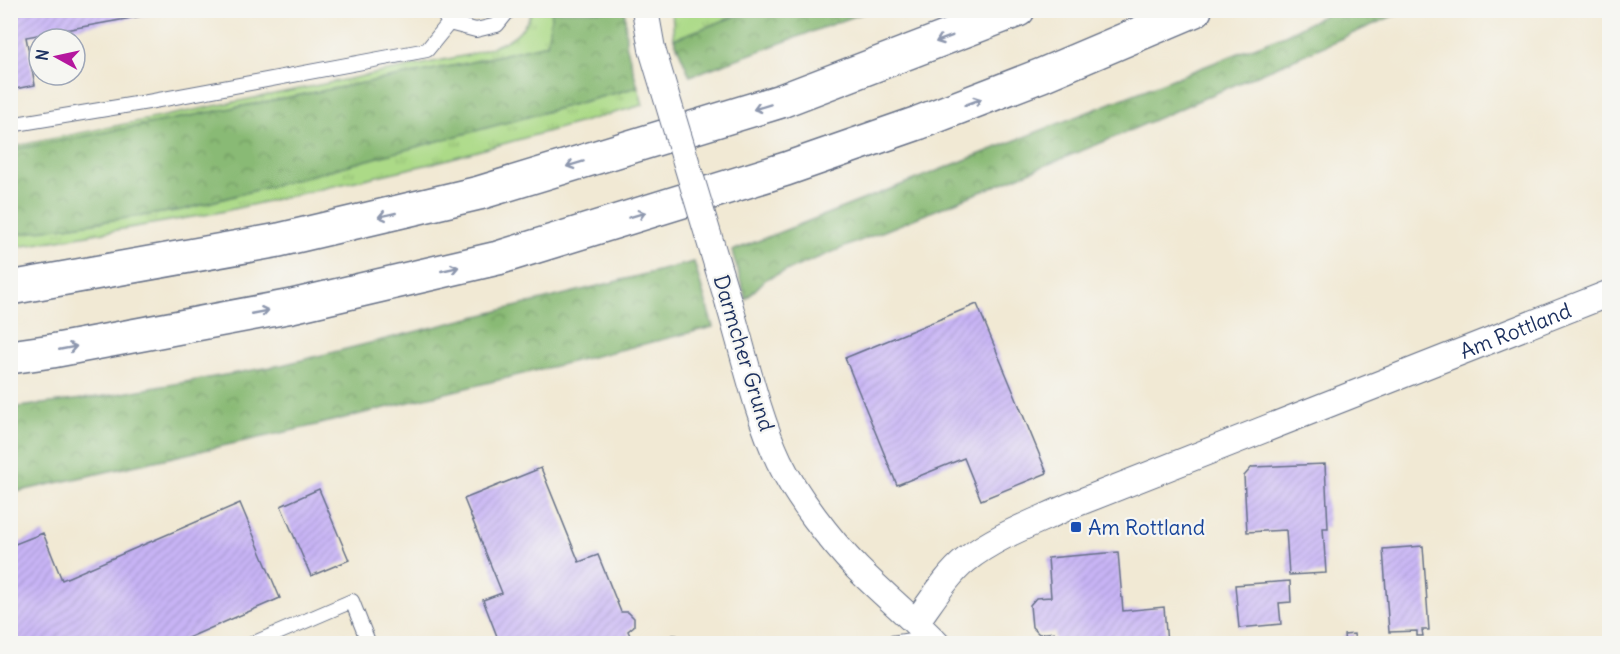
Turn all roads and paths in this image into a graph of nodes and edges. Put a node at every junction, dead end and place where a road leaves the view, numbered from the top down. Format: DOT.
graph roads {
  1 [pos="441,10"];
  2 [pos="509,10"];
  3 [pos="645,10"];
  4 [pos="1018,10"];
  5 [pos="1196,10"];
  6 [pos="449,23"];
  7 [pos="10,125"];
  8 [pos="10,288"];
  9 [pos="1610,293"];
  10 [pos="10,357"];
  11 [pos="928,634"];
  12 [pos="252,644"];
  13 [pos="369,644"];
  14 [pos="885,644"];
  1 -- 6 [label="lane"];
  2 -- 6 [label="lane"];
  3 -- 11 [label="street, Darmcher Grund, bridge"];
  4 -- 8 [label="highway, one-way"];
  10 -- 5 [label="highway, one-way"];
  6 -- 7 [label="lane"];
  9 -- 11 [label="street, Am Rottland"];
  11 -- 14 [label="lane"];
  12 -- 13 [label="lane"];
}
